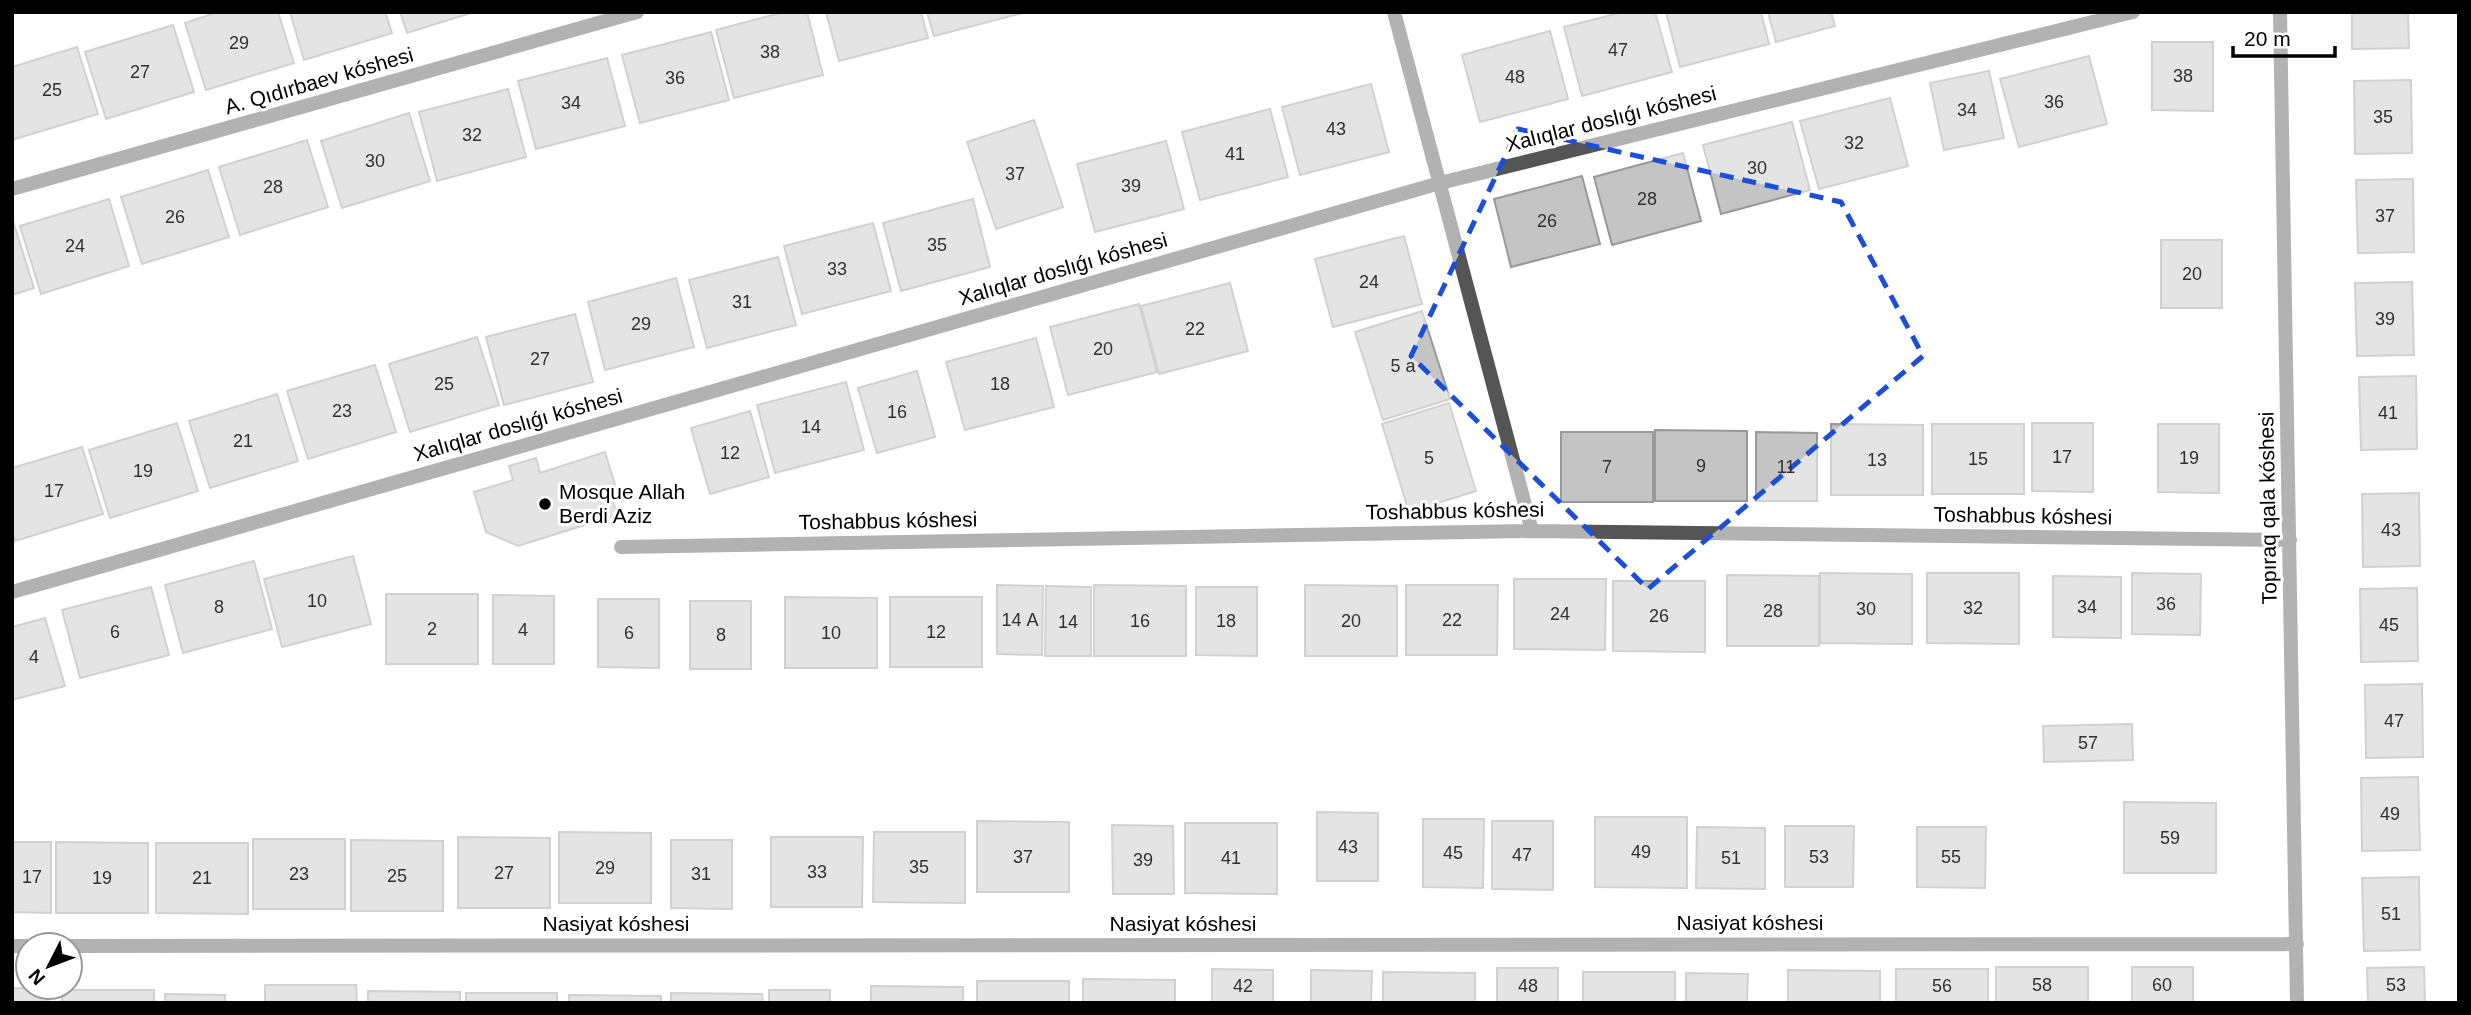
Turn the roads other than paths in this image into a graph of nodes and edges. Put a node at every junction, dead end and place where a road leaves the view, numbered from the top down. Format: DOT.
graph roads {
  1 [pos="637,12"];
  2 [pos="1394,12"];
  3 [pos="2133,12"];
  4 [pos="2280,12"];
  5 [pos="1440,183"];
  6 [pos="12,190"];
  7 [pos="1532,531"];
  8 [pos="2290,541"];
  9 [pos="621,547"];
  10 [pos="12,592"];
  11 [pos="2297,944"];
  12 [pos="84,946"];
  13 [pos="2297,1003"];
  1 -- 6 [label="street, A. Qıdırbaev kóshesi"];
  2 -- 5 [label="street"];
  3 -- 5 [label="street, Xalıqlar doslıǵı kóshesi"];
  4 -- 8 [label="street, Topıraq qala kóshesi"];
  5 -- 7 [label="street"];
  5 -- 10 [label="street, Xalıqlar doslıǵı kóshesi"];
  7 -- 8 [label="street, Toshabbus kóshesi"];
  7 -- 9 [label="street, Toshabbus kóshesi"];
  8 -- 11 [label="street, Topıraq qala kóshesi"];
  11 -- 12 [label="street, Nasiyat kóshesi"];
  11 -- 13 [label="street, Topıraq qala kóshesi"];
}
